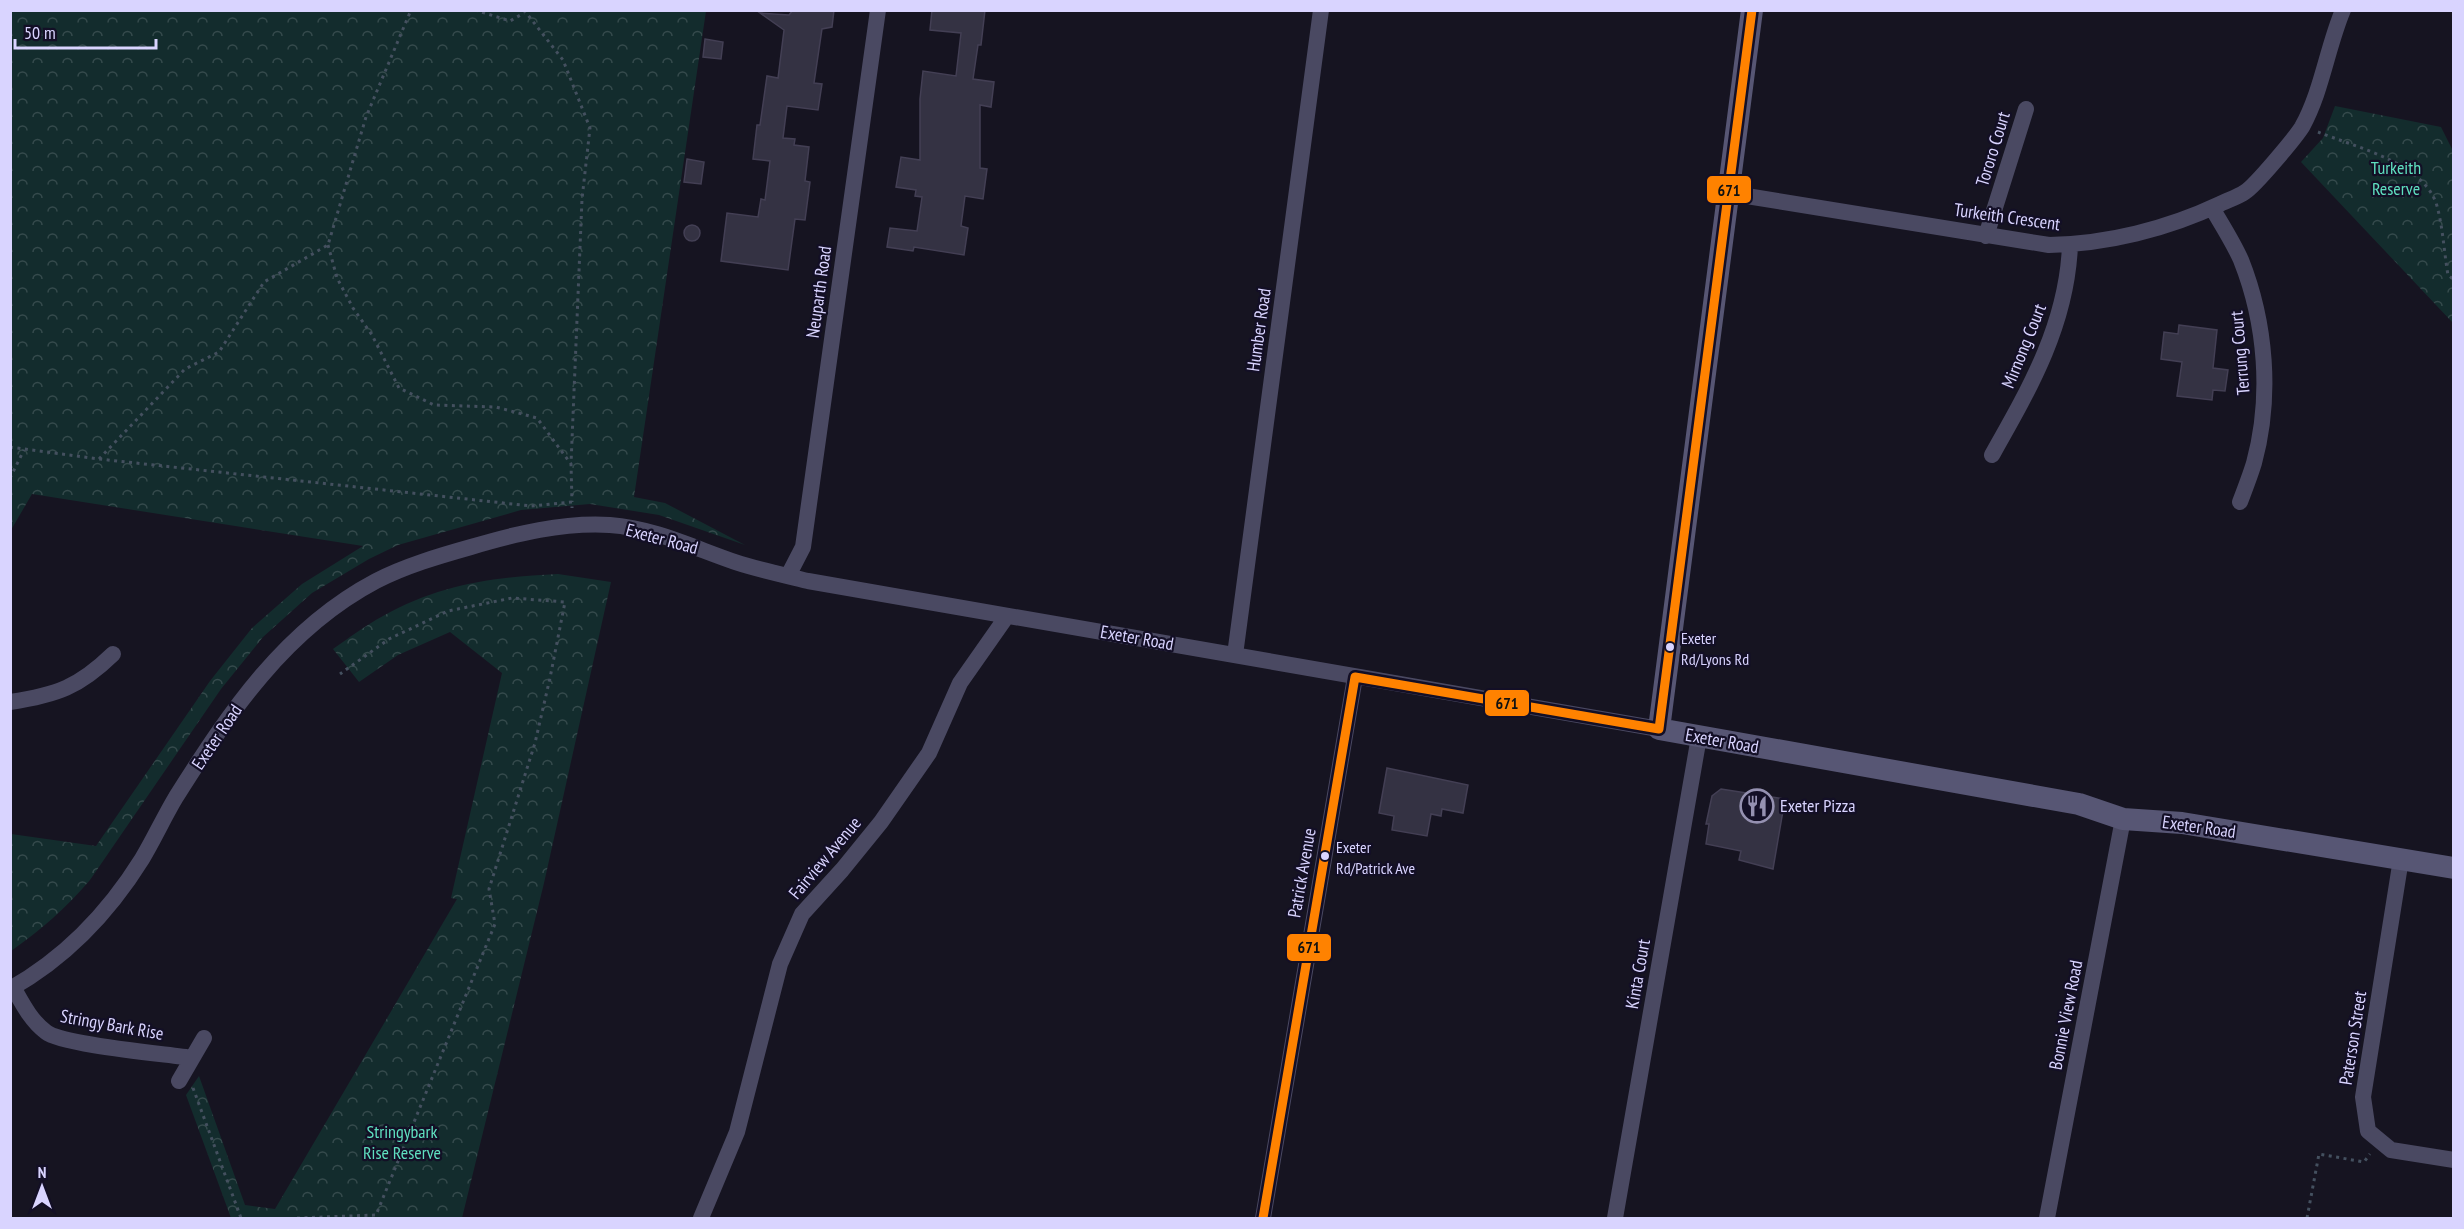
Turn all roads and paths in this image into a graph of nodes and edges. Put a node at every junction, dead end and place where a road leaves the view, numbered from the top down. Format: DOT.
graph roads {
  1 [pos="411,10"];
  2 [pos="476,10"];
  3 [pos="878,10"];
  4 [pos="1321,10"];
  5 [pos="1752,10"];
  6 [pos="2343,10"];
  7 [pos="524,11"];
  8 [pos="2026,109"];
  9 [pos="2302,126"];
  10 [pos="1728,193"];
  11 [pos="2212,208"];
  12 [pos="1986,236"];
  13 [pos="328,245"];
  14 [pos="2070,245"];
  15 [pos="2454,280"];
  16 [pos="10,447"];
  17 [pos="25,450"];
  18 [pos="1992,455"];
  19 [pos="99,459"];
  20 [pos="571,464"];
  21 [pos="10,478"];
  22 [pos="572,502"];
  23 [pos="2240,502"];
  24 [pos="571,525"];
  25 [pos="788,576"];
  26 [pos="1007,616"];
  27 [pos="113,654"];
  28 [pos="1235,655"];
  29 [pos="340,674"];
  30 [pos="1355,677"];
  31 [pos="10,702"];
  32 [pos="1659,729"];
  33 [pos="1699,737"];
  34 [pos="2123,819"];
  35 [pos="2401,859"];
  36 [pos="2454,868"];
  37 [pos="12,988"];
  38 [pos="204,1038"];
  39 [pos="192,1058"];
  40 [pos="181,1077"];
  41 [pos="2380,1141"];
  42 [pos="2454,1160"];
  43 [pos="241,1218"];
  44 [pos="297,1218"];
  45 [pos="701,1218"];
  46 [pos="1263,1218"];
  47 [pos="1615,1218"];
  48 [pos="2047,1218"];
  49 [pos="2307,1218"];
  1 -- 13 [label="path"];
  2 -- 7 [label="path"];
  3 -- 25 [label="street, Neuparth Road"];
  4 -- 28 [label="street, Humber Road"];
  5 -- 10 [label="main road"];
  6 -- 9 [label="street, Turkeith Crescent"];
  7 -- 20 [label="path"];
  8 -- 12 [label="street, Tororo Court"];
  9 -- 11 [label="street, Turkeith Crescent"];
  9 -- 15 [label="path"];
  10 -- 12 [label="street, Turkeith Crescent"];
  10 -- 32 [label="main road"];
  11 -- 14 [label="street, Turkeith Crescent"];
  11 -- 23 [label="street, Terrung Court"];
  12 -- 14 [label="street, Turkeith Crescent"];
  13 -- 19 [label="path"];
  13 -- 20 [label="path"];
  14 -- 18 [label="street, Mirnong Court"];
  16 -- 17 [label="path"];
  17 -- 19 [label="path"];
  17 -- 21 [label="path"];
  19 -- 22 [label="path"];
  20 -- 22 [label="path"];
  22 -- 24 [label="path"];
  24 -- 25 [label="street, Exeter Road"];
  24 -- 37 [label="street, Exeter Road"];
  25 -- 26 [label="street, Exeter Road"];
  26 -- 28 [label="street, Exeter Road"];
  26 -- 45 [label="street, Fairview Avenue"];
  27 -- 31 [label="street"];
  28 -- 30 [label="street, Exeter Road"];
  29 -- 44 [label="path"];
  30 -- 32 [label="street, Exeter Road"];
  30 -- 46 [label="street, Patrick Avenue"];
  32 -- 33 [label="main road, Exeter Road"];
  33 -- 34 [label="main road, Exeter Road"];
  33 -- 47 [label="street, Kinta Court"];
  34 -- 35 [label="main road, Exeter Road"];
  34 -- 48 [label="street, Bonnie View Road"];
  35 -- 36 [label="main road, Exeter Road"];
  35 -- 41 [label="street, Paterson Street"];
  37 -- 39 [label="street, Stringy Bark Rise"];
  38 -- 39 [label="street"];
  39 -- 40 [label="street"];
  40 -- 43 [label="path"];
  41 -- 42 [label="street"];
  41 -- 49 [label="path"];
}
